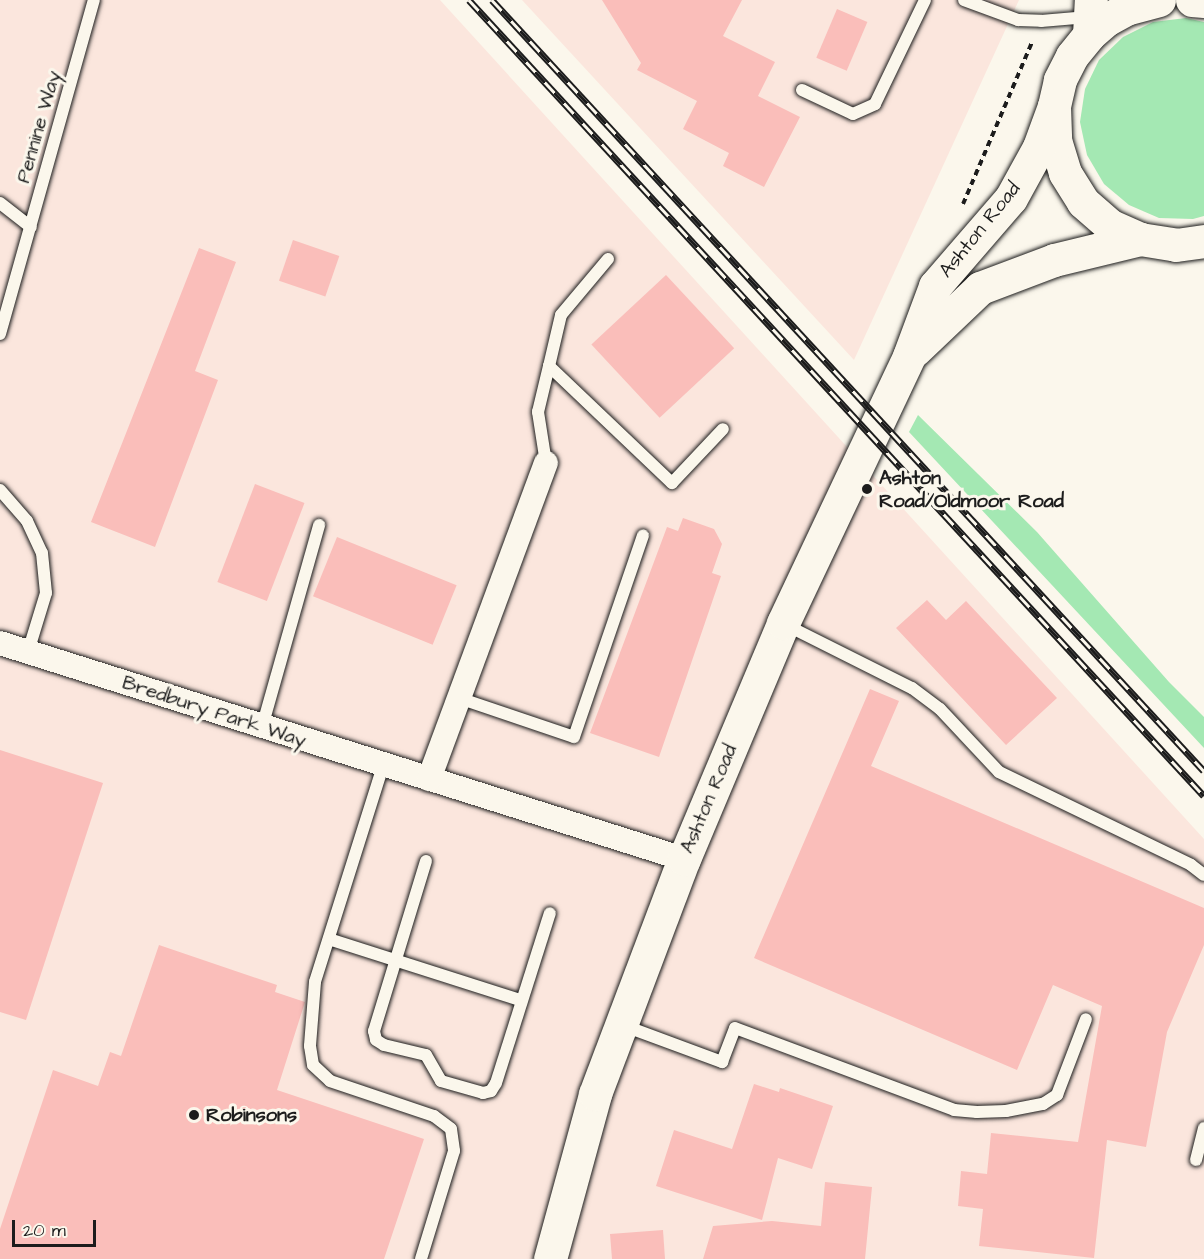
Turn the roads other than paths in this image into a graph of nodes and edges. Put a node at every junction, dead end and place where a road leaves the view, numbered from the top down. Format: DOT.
graph roads {
  1 [pos="94,0"];
  2 [pos="925,0"];
  3 [pos="964,0"];
  4 [pos="1159,0"];
  5 [pos="1192,0"];
  6 [pos="1204,1"];
  7 [pos="1090,17"];
  8 [pos="802,90"];
  9 [pos="1054,106"];
  10 [pos="0,203"];
  11 [pos="31,227"];
  12 [pos="1140,239"];
  13 [pos="1204,241"];
  14 [pos="608,259"];
  15 [pos="0,334"];
  16 [pos="909,356"];
  17 [pos="549,366"];
  18 [pos="723,429"];
  19 [pos="546,463"];
  20 [pos="0,490"];
  21 [pos="319,525"];
  22 [pos="643,536"];
  23 [pos="783,623"];
  24 [pos="0,643"];
  25 [pos="28,652"];
  26 [pos="459,698"];
  27 [pos="262,727"];
  28 [pos="383,766"];
  29 [pos="429,779"];
  30 [pos="684,859"];
  31 [pos="426,861"];
  32 [pos="1204,875"];
  33 [pos="550,913"];
  34 [pos="329,939"];
  35 [pos="394,960"];
  36 [pos="520,1000"];
  37 [pos="1086,1019"];
  38 [pos="621,1024"];
  39 [pos="1204,1128"];
  40 [pos="1196,1160"];
  41 [pos="422,1259"];
  42 [pos="550,1259"];
  1 -- 11 [label="lane, Pennine Way"];
  2 -- 8 [label="lane"];
  3 -- 7 [label="lane"];
  4 -- 7 [label="highway"];
  5 -- 6 [label="highway"];
  7 -- 9 [label="highway"];
  9 -- 12 [label="highway"];
  9 -- 16 [label="highway, Ashton Road"];
  10 -- 11 [label="lane"];
  11 -- 15 [label="lane, Pennine Way"];
  12 -- 13 [label="highway"];
  12 -- 16 [label="highway, Ashton Road"];
  14 -- 17 [label="lane"];
  16 -- 23 [label="highway, Ashton Road"];
  17 -- 18 [label="lane"];
  17 -- 19 [label="lane"];
  19 -- 26 [label="street"];
  20 -- 25 [label="lane"];
  21 -- 27 [label="lane"];
  22 -- 26 [label="lane"];
  23 -- 30 [label="highway, Ashton Road"];
  23 -- 32 [label="lane"];
  24 -- 25 [label="street, Bredbury Park Way"];
  25 -- 27 [label="street, Bredbury Park Way"];
  26 -- 29 [label="street"];
  27 -- 28 [label="street, Bredbury Park Way"];
  28 -- 29 [label="street, Bredbury Park Way"];
  28 -- 34 [label="lane"];
  29 -- 30 [label="street, Bredbury Park Way"];
  30 -- 38 [label="highway, Ashton Road"];
  31 -- 35 [label="lane"];
  33 -- 36 [label="lane"];
  34 -- 35 [label="lane"];
  34 -- 41 [label="lane"];
  35 -- 36 [label="lane"];
  35 -- 36 [label="lane"];
  37 -- 38 [label="lane"];
  38 -- 42 [label="highway, Ashton Road"];
  39 -- 40 [label="lane"];
}
